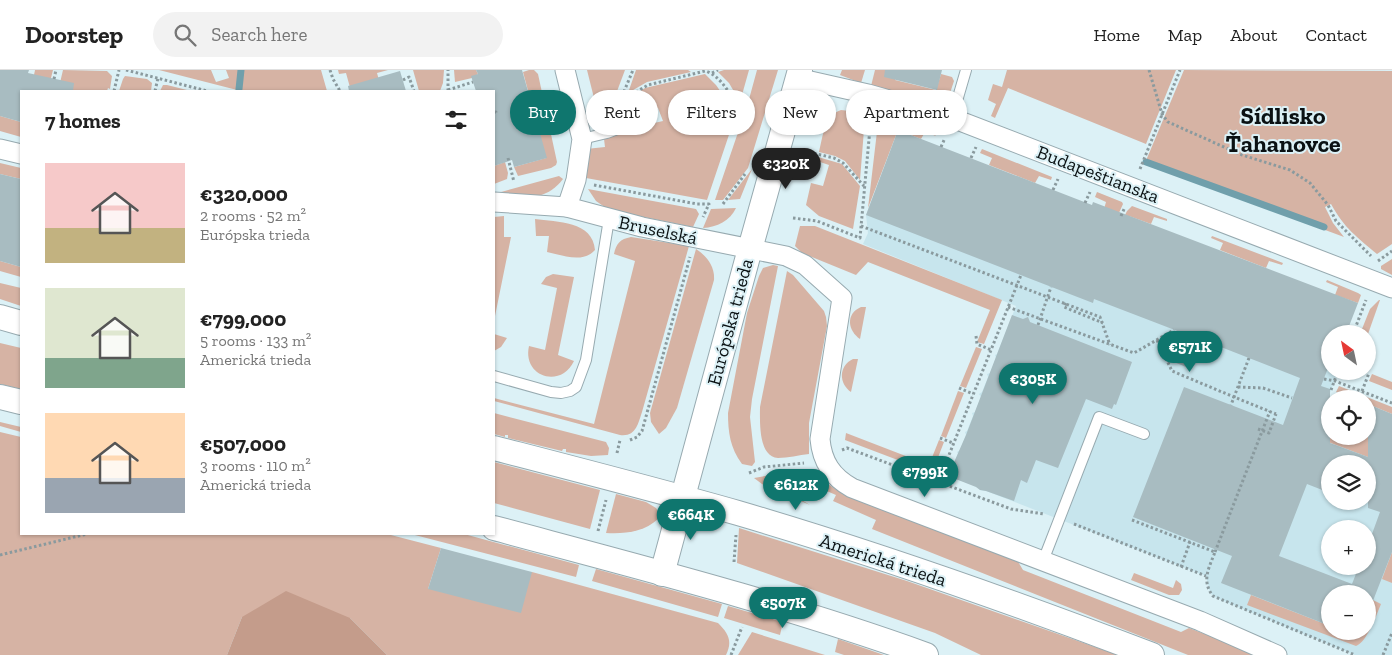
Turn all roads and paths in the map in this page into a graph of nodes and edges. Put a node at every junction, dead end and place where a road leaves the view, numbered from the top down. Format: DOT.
graph roads {
  1 [pos="56,70"];
  2 [pos="119,70"];
  3 [pos="126,70"];
  4 [pos="330,70"];
  5 [pos="448,70"];
  6 [pos="565,70"];
  7 [pos="632,70"];
  8 [pos="703,70"];
  9 [pos="718,70"];
  10 [pos="966,70"];
  11 [pos="1149,70"];
  12 [pos="1180,70"];
  13 [pos="712,72"];
  14 [pos="798,74"];
  15 [pos="158,78"];
  16 [pos="54,79"];
  17 [pos="403,80"];
  18 [pos="473,82"];
  19 [pos="114,90"];
  20 [pos="154,90"];
  21 [pos="203,90"];
  22 [pos="339,90"];
  23 [pos="414,90"];
  24 [pos="448,90"];
  25 [pos="624,90"];
  26 [pos="639,90"];
  27 [pos="727,90"];
  28 [pos="854,90"];
  29 [pos="960,90"];
  30 [pos="1162,114"];
  31 [pos="967,124"];
  32 [pos="599,135"];
  33 [pos="870,135"];
  34 [pos="582,139"];
  35 [pos="1149,146"];
  36 [pos="0,149"];
  37 [pos="809,152"];
  38 [pos="20,154"];
  39 [pos="508,158"];
  40 [pos="576,180"];
  41 [pos="514,182"];
  42 [pos="865,187"];
  43 [pos="495,202"];
  44 [pos="862,206"];
  45 [pos="567,207"];
  46 [pos="868,208"];
  47 [pos="793,218"];
  48 [pos="609,219"];
  49 [pos="702,220"];
  50 [pos="861,226"];
  51 [pos="750,249"];
  52 [pos="690,256"];
  53 [pos="1377,261"];
  54 [pos="1021,275"];
  55 [pos="1017,284"];
  56 [pos="1051,287"];
  57 [pos="1392,288"];
  58 [pos="1048,296"];
  59 [pos="1008,307"];
  60 [pos="0,317"];
  61 [pos="1040,320"];
  62 [pos="20,323"];
  63 [pos="1038,325"];
  64 [pos="1174,330"];
  65 [pos="976,336"];
  66 [pos="1157,340"];
  67 [pos="1110,345"];
  68 [pos="991,350"];
  69 [pos="1249,358"];
  70 [pos="495,376"];
  71 [pos="1330,380"];
  72 [pos="1335,381"];
  73 [pos="1238,387"];
  74 [pos="959,388"];
  75 [pos="1331,390"];
  76 [pos="1357,390"];
  77 [pos="973,394"];
  78 [pos="0,397"];
  79 [pos="1234,397"];
  80 [pos="1376,397"];
  81 [pos="1292,398"];
  82 [pos="20,403"];
  83 [pos="20,403"];
  84 [pos="1392,403"];
  85 [pos="1231,405"];
  86 [pos="0,407"];
  87 [pos="1270,411"];
  88 [pos="1258,429"];
  89 [pos="1144,434"];
  90 [pos="940,438"];
  91 [pos="620,440"];
  92 [pos="630,440"];
  93 [pos="953,443"];
  94 [pos="495,448"];
  95 [pos="617,453"];
  96 [pos="824,459"];
  97 [pos="749,473"];
  98 [pos="935,481"];
  99 [pos="608,492"];
  100 [pos="682,498"];
  101 [pos="1059,519"];
  102 [pos="1132,520"];
  103 [pos="736,527"];
  104 [pos="495,528"];
  105 [pos="598,531"];
  106 [pos="83,535"];
  107 [pos="1190,542"];
  108 [pos="1215,552"];
  109 [pos="0,555"];
  110 [pos="1043,560"];
  111 [pos="734,562"];
  112 [pos="1181,567"];
  113 [pos="662,574"];
  114 [pos="1206,576"];
  115 [pos="742,626"];
  116 [pos="1392,633"];
  117 [pos="731,655"];
  118 [pos="926,655"];
  119 [pos="1152,655"];
  120 [pos="1277,655"];
  121 [pos="1354,655"];
  122 [pos="1382,655"];
  1 -- 16 [label="path"];
  2 -- 19 [label="path"];
  3 -- 15 [label="path"];
  4 -- 22 [label="path"];
  5 -- 24 [label="path"];
  6 -- 34 [label="street"];
  7 -- 25 [label="path"];
  8 -- 13 [label="path"];
  8 -- 26 [label="path"];
  9 -- 13 [label="path"];
  10 -- 29 [label="lane"];
  11 -- 30 [label="path"];
  12 -- 30 [label="path"];
  13 -- 27 [label="path"];
  14 -- 28 [label="street, Budapeštianska"];
  14 -- 51 [label="street, Európska trieda"];
  15 -- 20 [label="path"];
  15 -- 21 [label="path"];
  17 -- 23 [label="path"];
  18 -- 24 [label="path"];
  30 -- 35 [label="path"];
  30 -- 53 [label="path"];
  31 -- 57 [label="street, Budapeštianska"];
  32 -- 34 [label="lane"];
  33 -- 42 [label="path"];
  34 -- 40 [label="street"];
  36 -- 38 [label="street"];
  37 -- 42 [label="path"];
  39 -- 41 [label="path"];
  40 -- 45 [label="street"];
  40 -- 49 [label="path"];
  42 -- 44 [label="path"];
  43 -- 45 [label="street, Bruselská"];
  44 -- 46 [label="path"];
  44 -- 50 [label="path"];
  45 -- 48 [label="street, Bruselská"];
  47 -- 50 [label="path"];
  48 -- 51 [label="street, Bruselská"];
  48 -- 70 [label="lane"];
  50 -- 55 [label="path"];
  51 -- 96 [label="street, Bruselská"];
  51 -- 100 [label="street, Európska trieda"];
  52 -- 92 [label="path"];
  54 -- 55 [label="path"];
  55 -- 58 [label="path"];
  55 -- 59 [label="path"];
  56 -- 58 [label="path"];
  58 -- 61 [label="path"];
  58 -- 67 [label="path"];
  59 -- 61 [label="path"];
  59 -- 68 [label="path"];
  60 -- 62 [label="street"];
  61 -- 63 [label="path"];
  61 -- 67 [label="path"];
  64 -- 66 [label="path"];
  65 -- 68 [label="path"];
  66 -- 67 [label="path"];
  66 -- 79 [label="path"];
  68 -- 77 [label="path"];
  69 -- 73 [label="path"];
  71 -- 72 [label="path"];
  72 -- 75 [label="path"];
  72 -- 76 [label="path"];
  73 -- 79 [label="path"];
  73 -- 81 [label="path"];
  74 -- 77 [label="path"];
  77 -- 93 [label="path"];
  78 -- 82 [label="street"];
  79 -- 85 [label="path"];
  79 -- 87 [label="path"];
  80 -- 84 [label="path"];
  83 -- 86 [label="street"];
  87 -- 88 [label="path, bridge"];
  87 -- 108 [label="path"];
  89 -- 101 [label="lane"];
  90 -- 93 [label="path"];
  91 -- 95 [label="path"];
  93 -- 98 [label="path"];
  94 -- 100 [label="street, Americká trieda"];
  96 -- 97 [label="path"];
  96 -- 98 [label="path"];
  96 -- 110 [label="street"];
  98 -- 101 [label="path"];
  99 -- 105 [label="path"];
  100 -- 113 [label="street, Európska trieda"];
  100 -- 119 [label="street, Americká trieda"];
  101 -- 110 [label="lane"];
  101 -- 112 [label="path"];
  102 -- 107 [label="path"];
  103 -- 111 [label="path"];
  104 -- 113 [label="street"];
  106 -- 109 [label="path"];
  107 -- 108 [label="path"];
  107 -- 112 [label="path"];
  108 -- 114 [label="path"];
  110 -- 120 [label="street"];
  112 -- 114 [label="path"];
  113 -- 118 [label="street"];
  114 -- 121 [label="path"];
  115 -- 117 [label="path"];
  116 -- 122 [label="path"];
}
